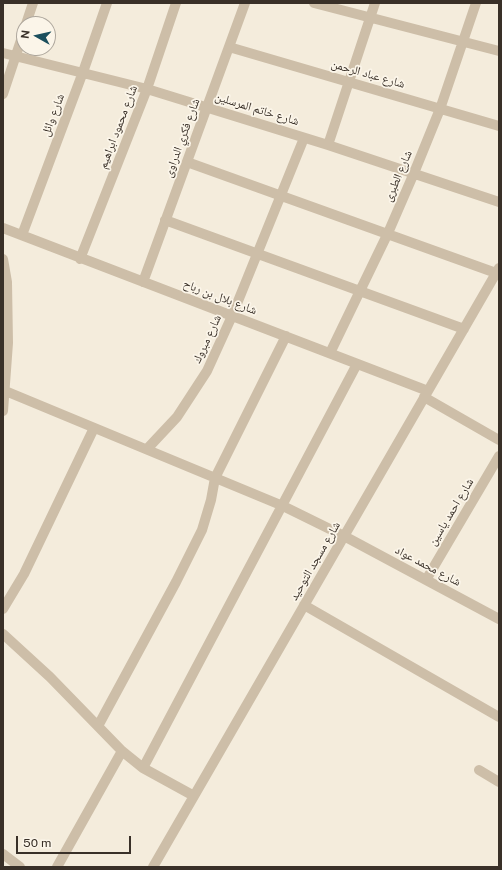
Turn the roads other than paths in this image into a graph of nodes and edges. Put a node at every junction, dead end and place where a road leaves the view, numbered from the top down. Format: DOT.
graph roads {
  1 [pos="33,3"];
  2 [pos="107,3"];
  3 [pos="176,3"];
  4 [pos="245,3"];
  5 [pos="314,3"];
  6 [pos="375,3"];
  7 [pos="476,3"];
  8 [pos="29,16"];
  9 [pos="370,18"];
  10 [pos="464,42"];
  11 [pos="229,48"];
  12 [pos="499,51"];
  13 [pos="3,53"];
  14 [pos="16,56"];
  15 [pos="83,72"];
  16 [pos="349,82"];
  17 [pos="147,89"];
  18 [pos="3,94"];
  19 [pos="207,107"];
  20 [pos="440,108"];
  21 [pos="499,126"];
  22 [pos="304,138"];
  23 [pos="328,145"];
  24 [pos="187,162"];
  25 [pos="414,173"];
  26 [pos="281,195"];
  27 [pos="499,202"];
  28 [pos="166,220"];
  29 [pos="3,228"];
  30 [pos="388,233"];
  31 [pos="22,235"];
  32 [pos="258,254"];
  33 [pos="3,259"];
  34 [pos="80,259"];
  35 [pos="498,270"];
  36 [pos="143,282"];
  37 [pos="360,291"];
  38 [pos="232,316"];
  39 [pos="464,329"];
  40 [pos="286,336"];
  41 [pos="330,353"];
  42 [pos="357,364"];
  43 [pos="4,390"];
  44 [pos="426,394"];
  45 [pos="3,411"];
  46 [pos="94,428"];
  47 [pos="499,440"];
  48 [pos="147,450"];
  49 [pos="499,456"];
  50 [pos="215,478"];
  51 [pos="283,506"];
  52 [pos="344,536"];
  53 [pos="426,580"];
  54 [pos="304,604"];
  55 [pos="3,609"];
  56 [pos="499,620"];
  57 [pos="3,634"];
  58 [pos="499,717"];
  59 [pos="98,726"];
  60 [pos="122,752"];
  61 [pos="143,768"];
  62 [pos="479,770"];
  63 [pos="499,782"];
  64 [pos="194,796"];
  65 [pos="3,854"];
  66 [pos="20,867"];
  67 [pos="57,867"];
  68 [pos="153,867"];
  1 -- 8 [label="street"];
  2 -- 15 [label="street, شارع وائل"];
  3 -- 17 [label="street, شارع محمود ابراهيم"];
  4 -- 11 [label="street, شارع فكري الدراوى"];
  5 -- 9 [label="street"];
  6 -- 9 [label="street"];
  7 -- 10 [label="street, شارع الطبرى"];
  9 -- 10 [label="street"];
  9 -- 16 [label="street"];
  10 -- 12 [label="street"];
  10 -- 20 [label="street, شارع الطبرى"];
  11 -- 16 [label="street, شارع عباد الرحمن"];
  11 -- 19 [label="street, شارع فكري الدراوى"];
  13 -- 14 [label="street, شارع خاتم المرسلين"];
  14 -- 15 [label="street, شارع خاتم المرسلين"];
  14 -- 18 [label="street"];
  15 -- 17 [label="street, شارع خاتم المرسلين"];
  15 -- 31 [label="street, شارع وائل"];
  16 -- 20 [label="street, شارع عباد الرحمن"];
  16 -- 23 [label="street"];
  17 -- 19 [label="street, شارع خاتم المرسلين"];
  17 -- 34 [label="street, شارع محمود ابراهيم"];
  19 -- 22 [label="street, شارع خاتم المرسلين"];
  19 -- 24 [label="street, شارع فكري الدراوى"];
  20 -- 21 [label="street, شارع عباد الرحمن"];
  20 -- 25 [label="street, شارع الطبرى"];
  22 -- 23 [label="street, شارع خاتم المرسلين"];
  22 -- 26 [label="street, شارع مبروك"];
  23 -- 25 [label="street, شارع خاتم المرسلين"];
  24 -- 26 [label="street"];
  24 -- 28 [label="street, شارع فكري الدراوى"];
  25 -- 27 [label="street, شارع خاتم المرسلين"];
  25 -- 30 [label="street, شارع الطبرى"];
  26 -- 30 [label="street"];
  26 -- 32 [label="street, شارع مبروك"];
  28 -- 32 [label="street"];
  28 -- 36 [label="street, شارع فكري الدراوى"];
  29 -- 31 [label="street, شارع بلال بن رباح"];
  30 -- 35 [label="street"];
  30 -- 37 [label="street, شارع الطبرى"];
  31 -- 34 [label="street, شارع بلال بن رباح"];
  32 -- 37 [label="street"];
  32 -- 38 [label="street, شارع مبروك"];
  33 -- 43 [label="street"];
  34 -- 36 [label="street, شارع بلال بن رباح"];
  35 -- 39 [label="street, شارع مسجد التوحيد"];
  36 -- 38 [label="street, شارع بلال بن رباح"];
  37 -- 39 [label="street"];
  37 -- 41 [label="street, شارع الطبرى"];
  38 -- 40 [label="street, شارع بلال بن رباح"];
  38 -- 48 [label="street, شارع مبروك"];
  39 -- 44 [label="street, شارع مسجد التوحيد"];
  40 -- 41 [label="street, شارع بلال بن رباح"];
  40 -- 50 [label="street"];
  41 -- 42 [label="street, شارع بلال بن رباح"];
  42 -- 44 [label="street, شارع بلال بن رباح"];
  42 -- 51 [label="street"];
  43 -- 45 [label="street"];
  43 -- 46 [label="street, شارع محمد عواد"];
  44 -- 47 [label="street, شارع بلال بن رباح"];
  44 -- 52 [label="street, شارع مسجد التوحيد"];
  46 -- 48 [label="street, شارع محمد عواد"];
  46 -- 55 [label="street"];
  48 -- 50 [label="street, شارع محمد عواد"];
  49 -- 53 [label="street, شارع احمد ياسين"];
  50 -- 51 [label="street, شارع محمد عواد"];
  50 -- 59 [label="street"];
  51 -- 52 [label="street, شارع محمد عواد"];
  51 -- 61 [label="street"];
  52 -- 53 [label="street, شارع محمد عواد"];
  52 -- 54 [label="street, شارع مسجد التوحيد"];
  53 -- 56 [label="street, شارع محمد عواد"];
  54 -- 58 [label="street"];
  54 -- 64 [label="street, شارع مسجد التوحيد"];
  57 -- 59 [label="street"];
  59 -- 60 [label="street"];
  60 -- 61 [label="street"];
  60 -- 67 [label="street"];
  61 -- 64 [label="street"];
  62 -- 63 [label="street"];
  64 -- 68 [label="street, شارع مسجد التوحيد"];
  65 -- 66 [label="street"];
}
